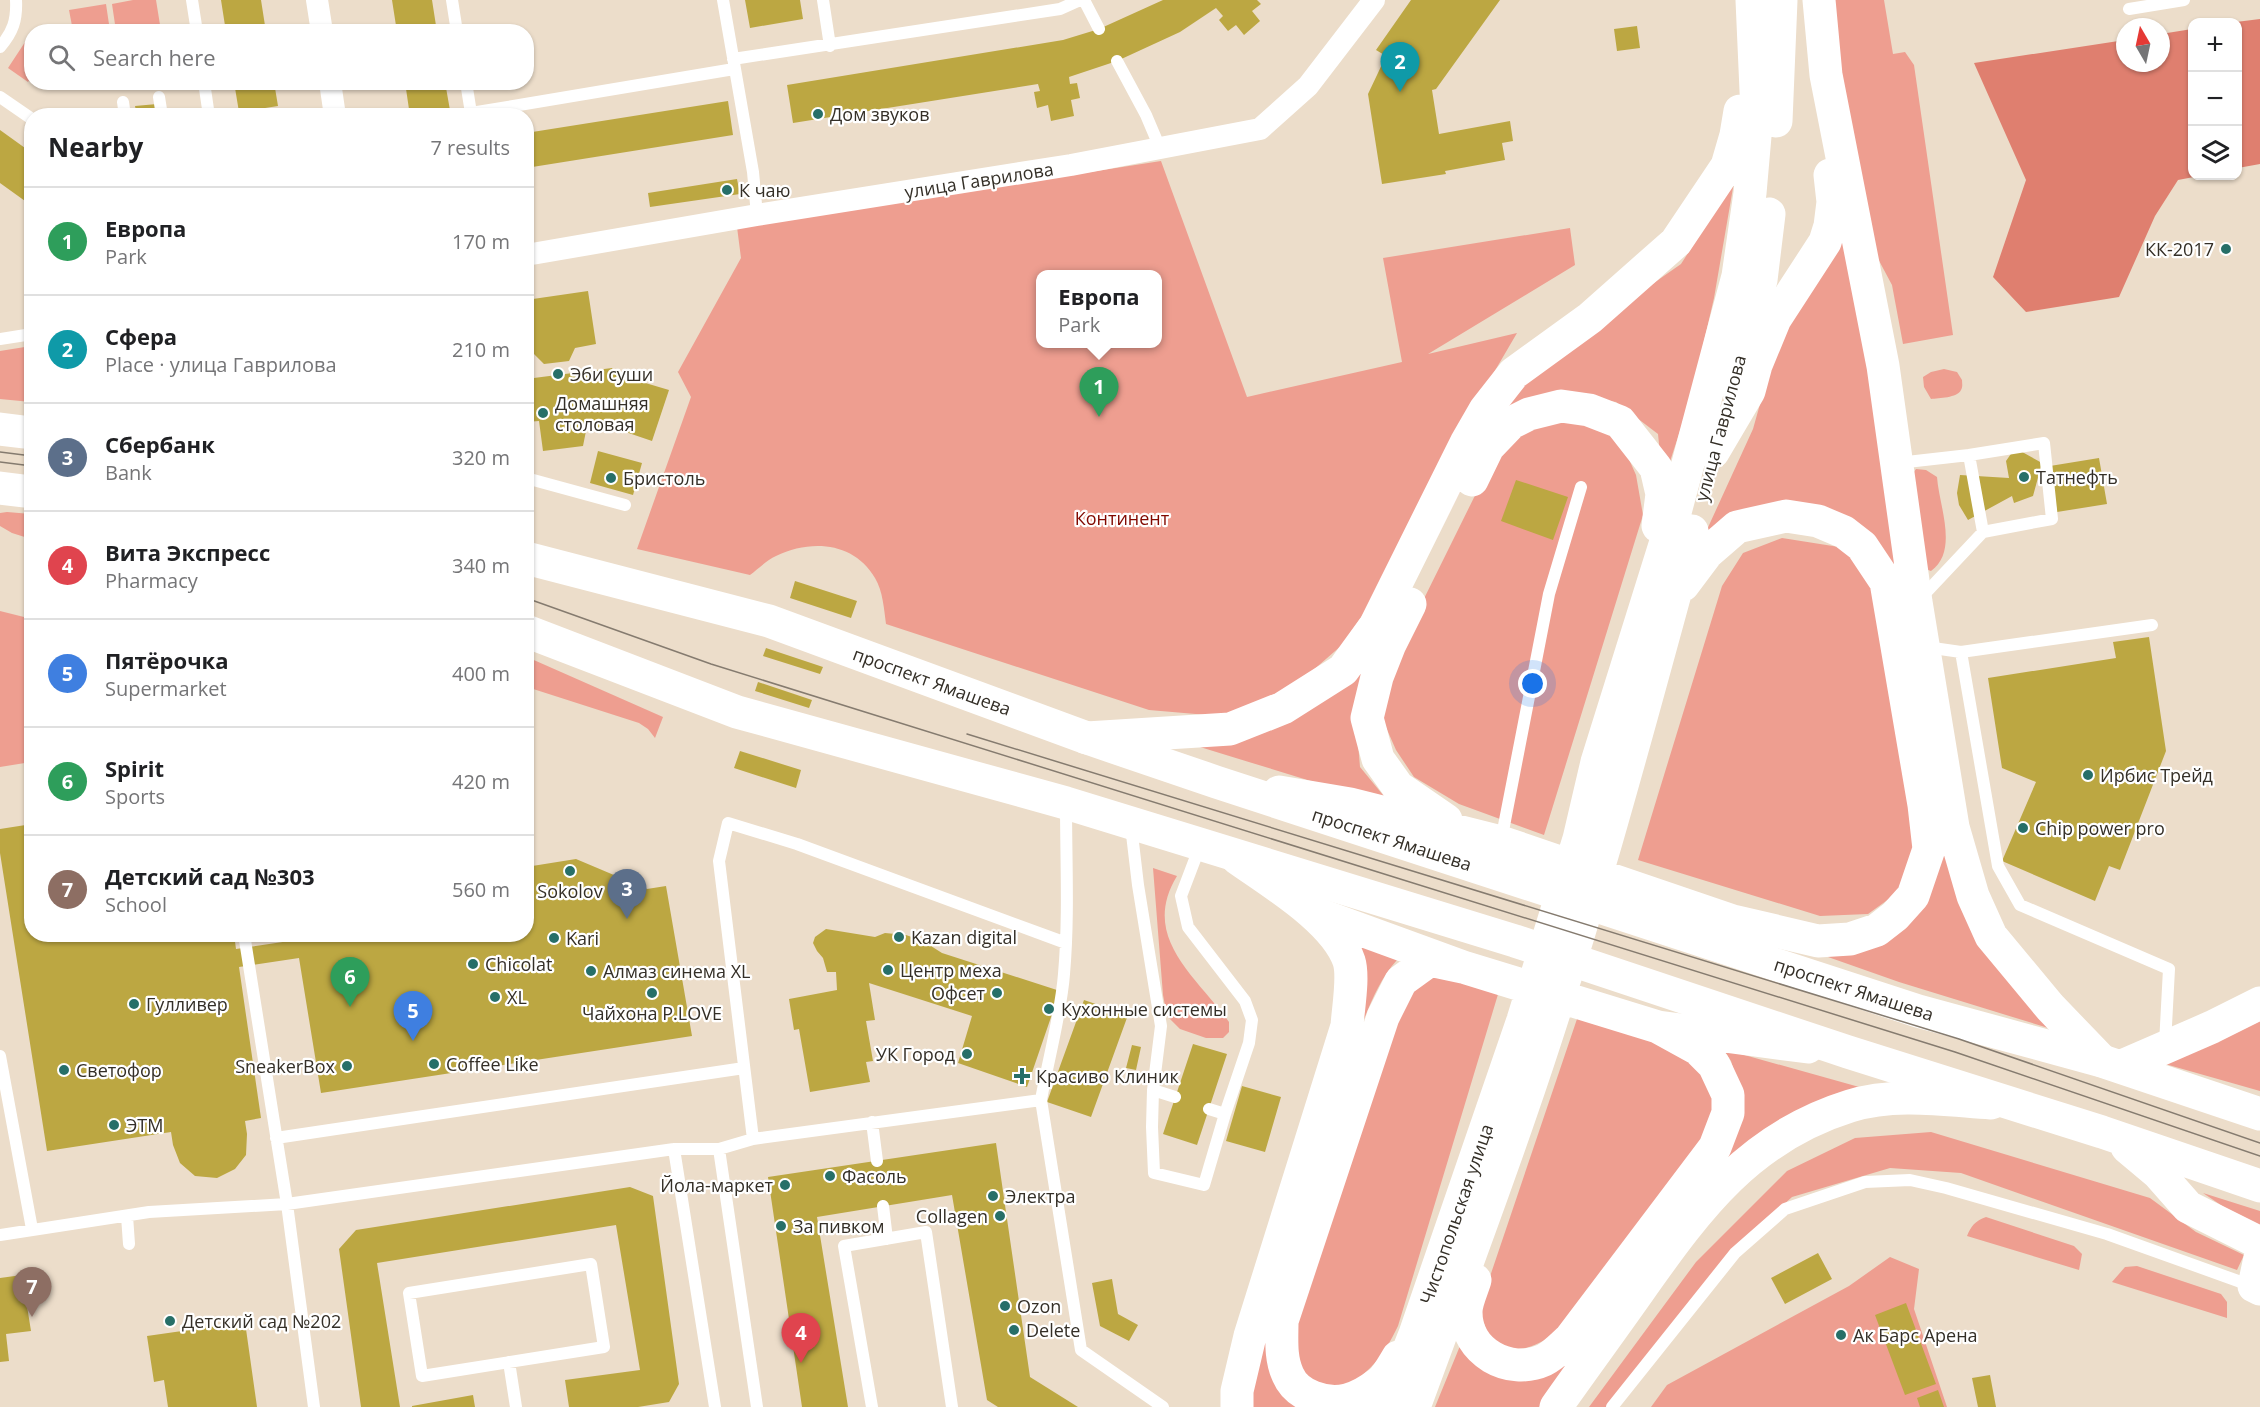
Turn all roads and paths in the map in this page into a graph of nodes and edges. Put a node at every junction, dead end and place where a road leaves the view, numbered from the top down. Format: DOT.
graph roads {
  1 [pos="16,0"];
  2 [pos="192,0"];
  3 [pos="317,0"];
  4 [pos="452,0"];
  5 [pos="723,0"];
  6 [pos="823,0"];
  7 [pos="1082,0"];
  8 [pos="1374,0"];
  9 [pos="1781,0"];
  10 [pos="1819,0"];
  11 [pos="2184,0"];
  12 [pos="2128,9"];
  13 [pos="1752,15"];
  14 [pos="196,24"];
  15 [pos="321,24"];
  16 [pos="456,24"];
  17 [pos="1099,29"];
  18 [pos="830,46"];
  19 [pos="0,47"];
  20 [pos="1117,61"];
  21 [pos="734,64"];
  22 [pos="1826,75"];
  23 [pos="205,90"];
  24 [pos="331,90"];
  25 [pos="467,90"];
  26 [pos="0,97"];
  27 [pos="159,97"];
  28 [pos="123,102"];
  29 [pos="124,108"];
  30 [pos="161,108"];
  31 [pos="208,108"];
  32 [pos="334,108"];
  33 [pos="470,108"];
  34 [pos="498,108"];
  35 [pos="24,114"];
  36 [pos="1160,148"];
  37 [pos="757,215"];
  38 [pos="534,254"];
  39 [pos="24,335"];
  40 [pos="0,339"];
  41 [pos="0,429"];
  42 [pos="24,433"];
  43 [pos="1713,452"];
  44 [pos="1969,455"];
  45 [pos="1896,463"];
  46 [pos="534,480"];
  47 [pos="1581,487"];
  48 [pos="0,488"];
  49 [pos="24,491"];
  50 [pos="625,505"];
  51 [pos="1983,532"];
  52 [pos="534,560"];
  53 [pos="1674,599"];
  54 [pos="1916,602"];
  55 [pos="2152,625"];
  56 [pos="534,634"];
  57 [pos="1923,647"];
  58 [pos="1961,652"];
  59 [pos="1087,738"];
  60 [pos="1597,762"];
  61 [pos="1216,782"];
  62 [pos="1066,803"];
  63 [pos="1130,822"];
  64 [pos="1465,833"];
  65 [pos="1501,842"];
  66 [pos="1592,843"];
  67 [pos="1200,845"];
  68 [pos="1233,855"];
  69 [pos="1311,912"];
  70 [pos="1733,921"];
  71 [pos="245,942"];
  72 [pos="1066,942"];
  73 [pos="1463,966"];
  74 [pos="2260,1003"];
  75 [pos="1918,1011"];
  76 [pos="1536,1024"];
  77 [pos="1658,1027"];
  78 [pos="2165,1048"];
  79 [pos="1848,1052"];
  80 [pos="0,1056"];
  81 [pos="2111,1064"];
  82 [pos="744,1068"];
  83 [pos="1153,1090"];
  84 [pos="1175,1097"];
  85 [pos="1041,1100"];
  86 [pos="2015,1104"];
  87 [pos="1209,1109"];
  88 [pos="1521,1112"];
  89 [pos="1225,1114"];
  90 [pos="2260,1114"];
  91 [pos="872,1122"];
  92 [pos="2102,1132"];
  93 [pos="276,1138"];
  94 [pos="753,1139"];
  95 [pos="674,1149"];
  96 [pos="718,1149"];
  97 [pos="877,1161"];
  98 [pos="2260,1186"];
  99 [pos="287,1204"];
  100 [pos="883,1206"];
  101 [pos="127,1216"];
  102 [pos="32,1229"];
  103 [pos="0,1235"];
  104 [pos="887,1239"];
  105 [pos="2260,1243"];
  106 [pos="129,1244"];
  107 [pos="2258,1278"];
  108 [pos="1415,1334"];
  109 [pos="509,1362"];
  110 [pos="315,1407"];
  111 [pos="516,1407"];
  112 [pos="715,1407"];
  113 [pos="757,1407"];
  114 [pos="872,1407"];
  115 [pos="952,1407"];
  116 [pos="1163,1407"];
  117 [pos="1237,1407"];
  118 [pos="1386,1407"];
  119 [pos="1414,1407"];
  120 [pos="1556,1407"];
  121 [pos="1612,1407"];
  1 -- 19 [label="lane"];
  2 -- 14 [label="lane"];
  3 -- 15 [label="street"];
  4 -- 16 [label="lane"];
  5 -- 21 [label="lane"];
  6 -- 18 [label="lane"];
  7 -- 17 [label="lane"];
  7 -- 18 [label="lane"];
  8 -- 36 [label="street, улица Гаврилова"];
  9 -- 43 [label="main road, улица Гаврилова"];
  10 -- 22 [label="main road"];
  11 -- 12 [label="lane"];
  13 -- 59 [label="main road"];
  13 -- 60 [label="main road, улица Гаврилова"];
  18 -- 21 [label="lane"];
  20 -- 36 [label="lane"];
  21 -- 34 [label="lane"];
  21 -- 37 [label="lane"];
  22 -- 43 [label="main road"];
  22 -- 45 [label="main road"];
  23 -- 31 [label="lane"];
  24 -- 32 [label="street"];
  25 -- 33 [label="lane"];
  26 -- 35 [label="lane"];
  27 -- 30 [label="lane"];
  28 -- 29 [label="lane"];
  36 -- 37 [label="street, улица Гаврилова"];
  37 -- 38 [label="street, улица Гаврилова"];
  39 -- 40 [label="lane"];
  41 -- 42 [label="main road"];
  43 -- 53 [label="main road, улица Гаврилова"];
  44 -- 45 [label="lane"];
  44 -- 51 [label="lane"];
  44 -- 51 [label="lane"];
  45 -- 54 [label="main road"];
  46 -- 50 [label="lane"];
  47 -- 65 [label="lane"];
  48 -- 49 [label="main road"];
  51 -- 54 [label="lane"];
  52 -- 59 [label="main road, проспект Ямашева"];
  53 -- 66 [label="main road, улица Гаврилова"];
  53 -- 70 [label="main road"];
  54 -- 57 [label="main road"];
  55 -- 58 [label="lane"];
  56 -- 62 [label="main road"];
  57 -- 58 [label="lane"];
  57 -- 81 [label="main road"];
  58 -- 78 [label="lane"];
  59 -- 61 [label="main road, проспект Ямашева"];
  60 -- 64 [label="main road"];
  60 -- 66 [label="main road, улица Гаврилова"];
  61 -- 64 [label="main road"];
  61 -- 75 [label="main road, проспект Ямашева"];
  62 -- 63 [label="main road"];
  62 -- 72 [label="lane"];
  63 -- 67 [label="main road"];
  63 -- 83 [label="lane"];
  64 -- 65 [label="main road"];
  65 -- 70 [label="main road"];
  66 -- 76 [label="main road"];
  67 -- 68 [label="main road"];
  67 -- 89 [label="lane"];
  68 -- 69 [label="main road"];
  68 -- 79 [label="main road"];
  69 -- 73 [label="main road"];
  69 -- 117 [label="main road"];
  70 -- 75 [label="main road"];
  71 -- 93 [label="lane"];
  72 -- 82 [label="lane"];
  72 -- 85 [label="lane"];
  73 -- 77 [label="main road"];
  73 -- 108 [label="main road"];
  74 -- 78 [label="main road"];
  75 -- 81 [label="main road, проспект Ямашева"];
  76 -- 88 [label="main road, Чистопольская улица"];
  76 -- 108 [label="main road, Чистопольская улица"];
  77 -- 79 [label="main road"];
  77 -- 88 [label="main road"];
  78 -- 81 [label="main road"];
  79 -- 86 [label="main road"];
  80 -- 102 [label="lane"];
  81 -- 90 [label="main road, проспект Ямашева"];
  82 -- 93 [label="lane"];
  82 -- 94 [label="lane"];
  83 -- 84 [label="lane"];
  83 -- 89 [label="lane"];
  85 -- 91 [label="lane"];
  85 -- 116 [label="lane"];
  86 -- 92 [label="main road"];
  86 -- 120 [label="main road"];
  87 -- 89 [label="lane"];
  88 -- 119 [label="main road, Чистопольская улица"];
  91 -- 94 [label="lane"];
  91 -- 97 [label="lane"];
  92 -- 98 [label="main road"];
  92 -- 105 [label="main road"];
  93 -- 99 [label="lane"];
  94 -- 96 [label="lane"];
  95 -- 96 [label="lane"];
  95 -- 99 [label="lane"];
  95 -- 112 [label="lane"];
  96 -- 113 [label="lane"];
  99 -- 101 [label="lane"];
  99 -- 110 [label="lane"];
  100 -- 104 [label="lane"];
  101 -- 102 [label="lane"];
  101 -- 106 [label="lane"];
  102 -- 103 [label="lane"];
  104 -- 114 [label="lane"];
  104 -- 115 [label="lane"];
  107 -- 121 [label="lane"];
  108 -- 118 [label="main road, Чистопольская улица"];
  109 -- 109 [label="lane"];
  109 -- 111 [label="lane"];
}
